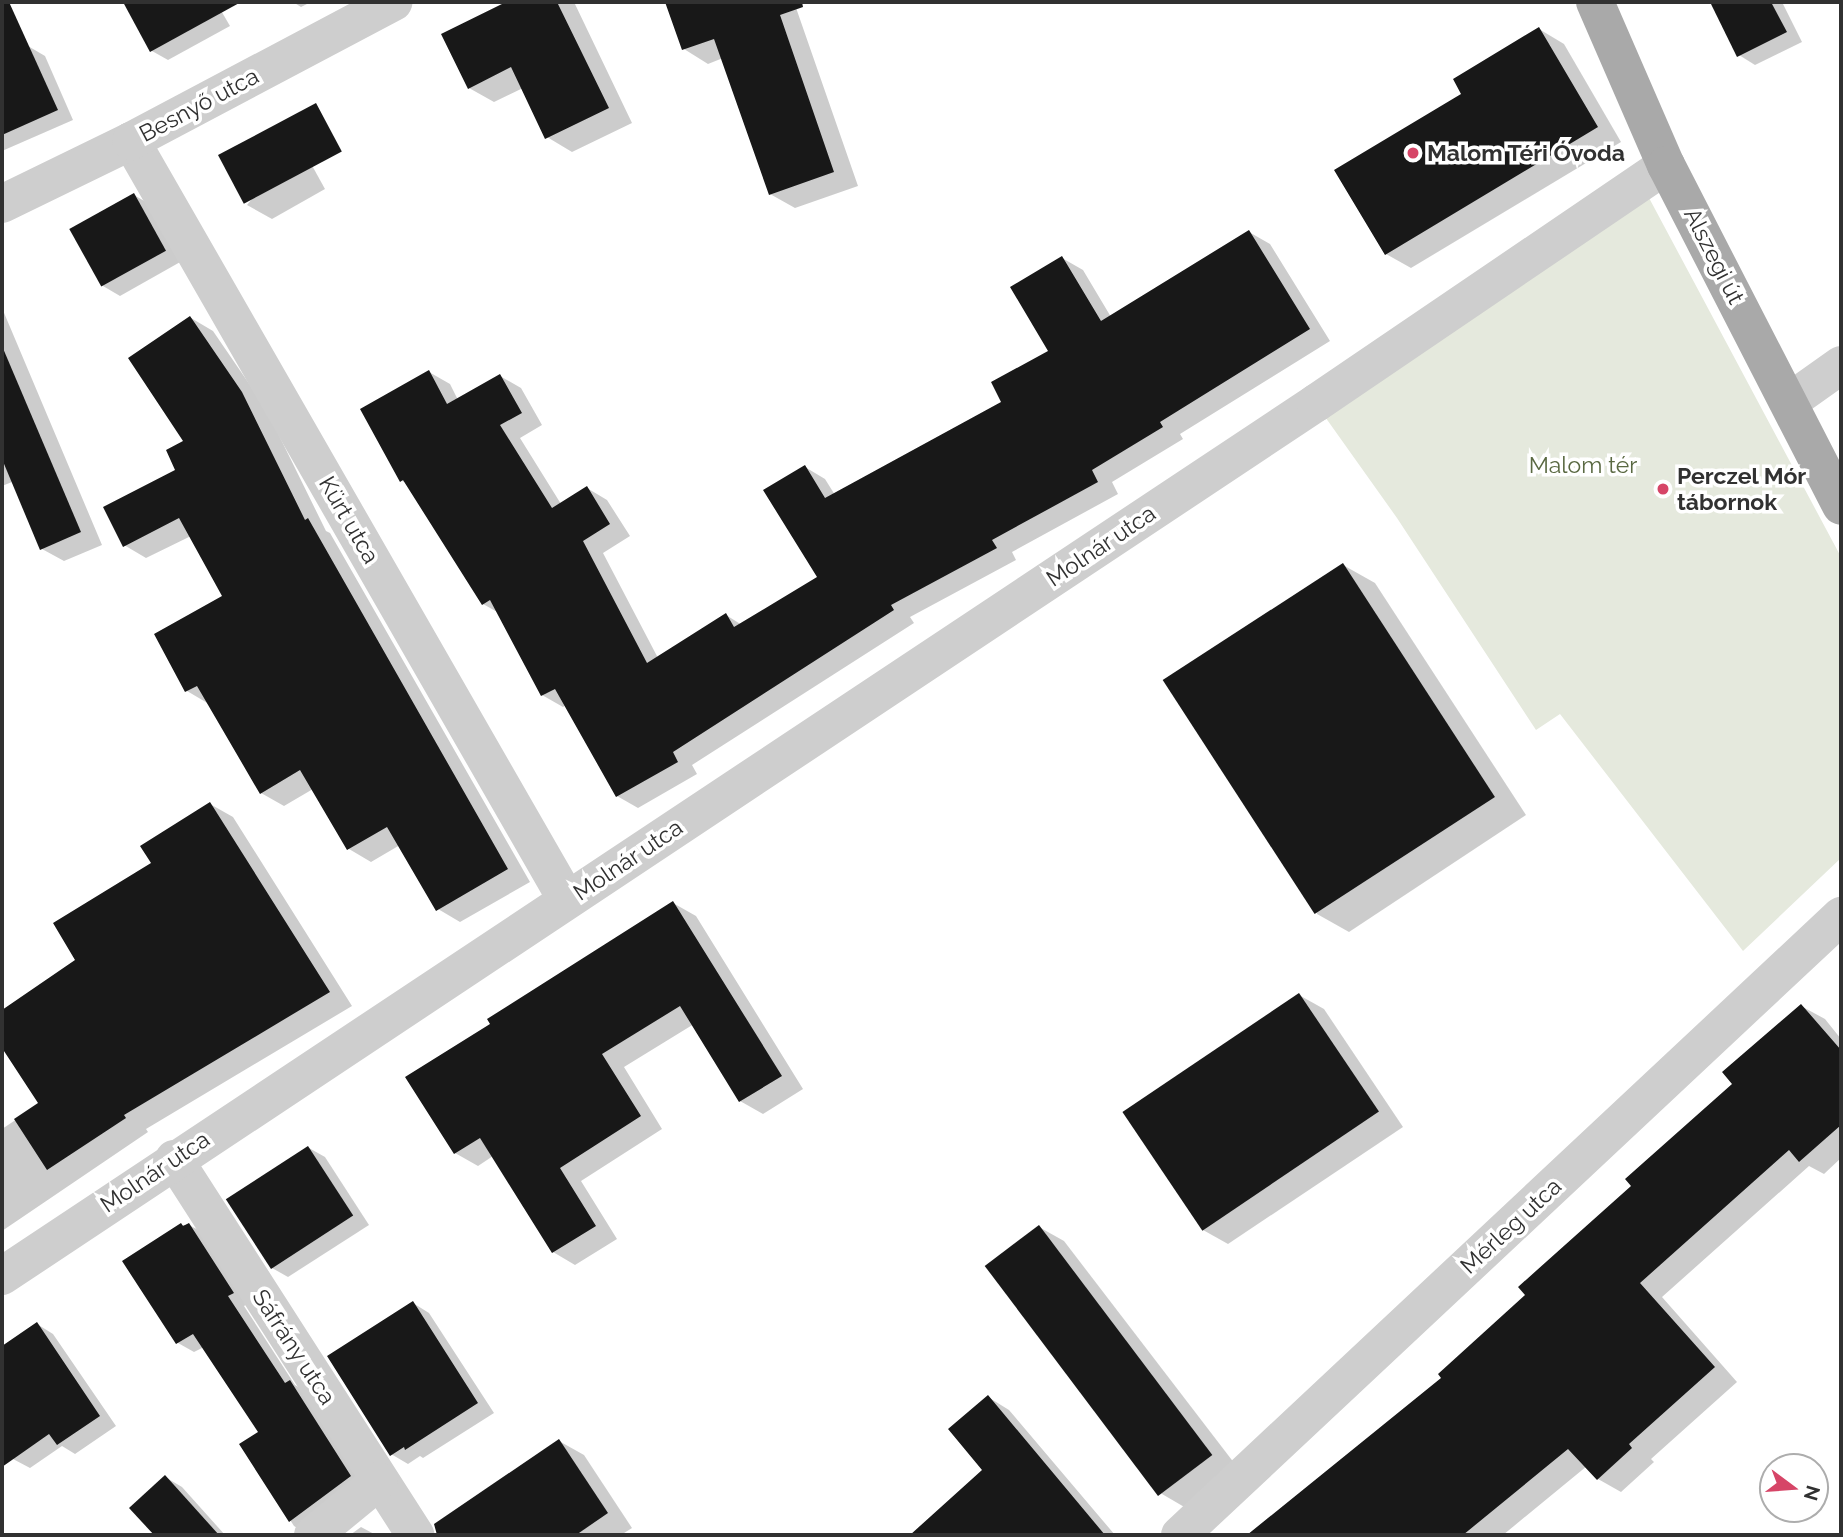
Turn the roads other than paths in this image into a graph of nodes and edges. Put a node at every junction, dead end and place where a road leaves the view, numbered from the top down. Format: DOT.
graph roads {
  1 [pos="393,2"];
  2 [pos="1595,2"];
  3 [pos="131,141"];
  4 [pos="1666,165"];
  5 [pos="2,204"];
  6 [pos="1841,365"];
  7 [pos="1789,402"];
  8 [pos="1841,506"];
  9 [pos="567,900"];
  10 [pos="1841,916"];
  11 [pos="174,1159"];
  12 [pos="2,1276"];
  13 [pos="379,1480"];
  14 [pos="313,1535"];
  15 [pos="415,1535"];
  16 [pos="1180,1535"];
  1 -- 3 [label="street, Besnyő utca"];
  2 -- 4 [label="main road, Alszegi út"];
  3 -- 5 [label="street, Besnyő utca"];
  3 -- 9 [label="street, Kürt utca"];
  4 -- 7 [label="main road, Alszegi út"];
  4 -- 9 [label="street, Molnár utca"];
  6 -- 7 [label="street"];
  7 -- 8 [label="main road, Alszegi út"];
  9 -- 11 [label="street, Molnár utca"];
  10 -- 16 [label="street, Mérleg utca"];
  11 -- 12 [label="street, Molnár utca"];
  11 -- 13 [label="street, Sáfrány utca"];
  13 -- 14 [label="street"];
  13 -- 15 [label="street, Sáfrány utca"];
}
